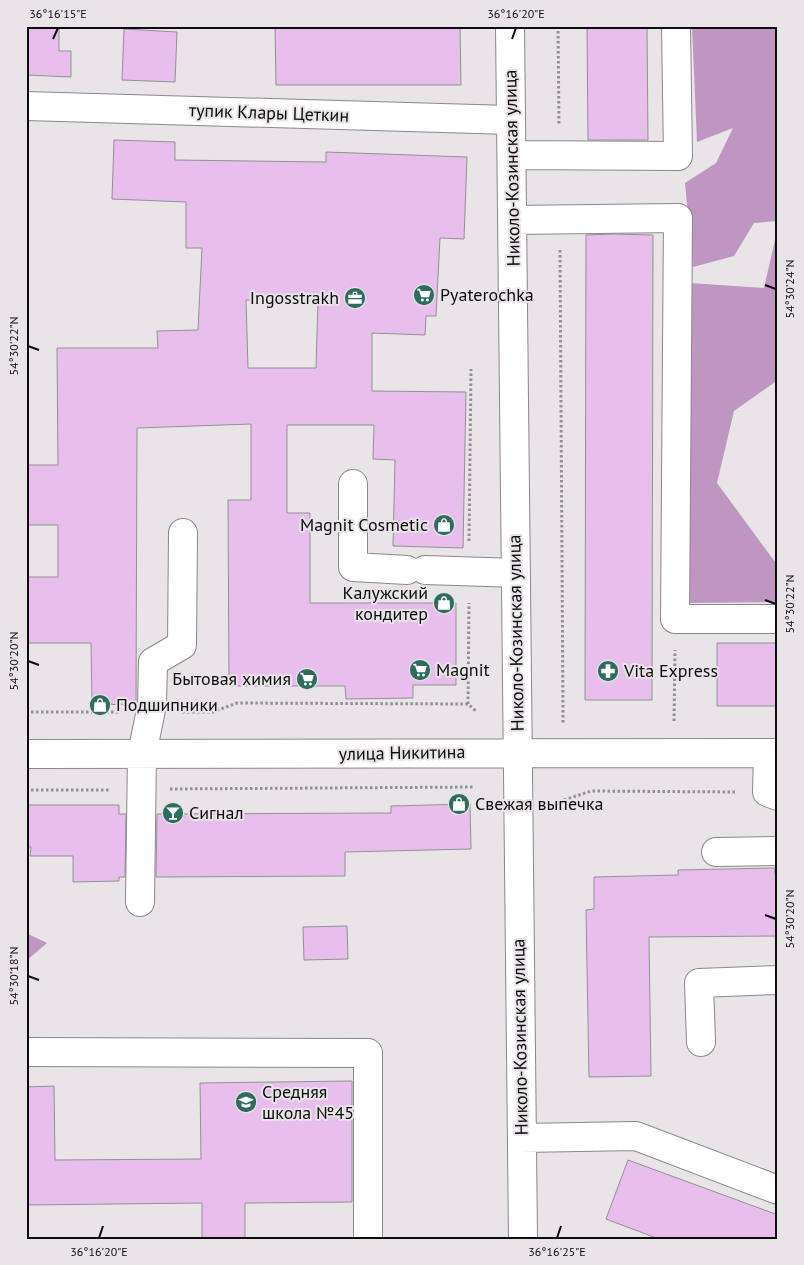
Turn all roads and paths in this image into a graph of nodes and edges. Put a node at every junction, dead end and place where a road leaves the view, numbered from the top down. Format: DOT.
graph roads {
  1 [pos="510,26"];
  2 [pos="558,26"];
  3 [pos="676,26"];
  4 [pos="26,106"];
  5 [pos="511,120"];
  6 [pos="512,155"];
  7 [pos="559,155"];
  8 [pos="560,219"];
  9 [pos="512,220"];
  10 [pos="471,369"];
  11 [pos="354,484"];
  12 [pos="183,533"];
  13 [pos="469,571"];
  14 [pos="515,573"];
  15 [pos="778,618"];
  16 [pos="675,619"];
  17 [pos="237,703"];
  18 [pos="468,704"];
  19 [pos="477,712"];
  20 [pos="674,721"];
  21 [pos="563,722"];
  22 [pos="518,753"];
  23 [pos="773,753"];
  24 [pos="26,754"];
  25 [pos="142,754"];
  26 [pos="475,787"];
  27 [pos="142,789"];
  28 [pos="26,790"];
  29 [pos="772,794"];
  30 [pos="564,800"];
  31 [pos="778,851"];
  32 [pos="716,852"];
  33 [pos="140,902"];
  34 [pos="778,980"];
  35 [pos="701,1042"];
  36 [pos="26,1052"];
  37 [pos="522,1138"];
  38 [pos="778,1190"];
  39 [pos="368,1239"];
  40 [pos="523,1239"];
  1 -- 5 [label="street, Николо-Козинская улица"];
  2 -- 7 [label="path"];
  3 -- 7 [label="street"];
  4 -- 5 [label="street, тупик Клары Цеткин"];
  5 -- 6 [label="street, Николо-Козинская улица"];
  6 -- 7 [label="street"];
  6 -- 9 [label="street, Николо-Козинская улица"];
  8 -- 9 [label="street"];
  8 -- 16 [label="street"];
  8 -- 21 [label="path"];
  9 -- 14 [label="street, Николо-Козинская улица"];
  10 -- 13 [label="path"];
  11 -- 13 [label="street"];
  12 -- 25 [label="street"];
  13 -- 14 [label="street"];
  13 -- 18 [label="path"];
  14 -- 22 [label="street, Николо-Козинская улица"];
  15 -- 16 [label="street"];
  16 -- 20 [label="path"];
  17 -- 18 [label="path"];
  18 -- 19 [label="path"];
  22 -- 23 [label="street, улица Никитина"];
  22 -- 25 [label="street, улица Никитина"];
  22 -- 37 [label="street, Николо-Козинская улица"];
  23 -- 29 [label="street"];
  24 -- 25 [label="street, улица Никитина"];
  25 -- 27 [label="street"];
  26 -- 27 [label="path"];
  27 -- 28 [label="path"];
  27 -- 33 [label="street"];
  29 -- 30 [label="path"];
  31 -- 32 [label="street"];
  34 -- 35 [label="street"];
  36 -- 39 [label="street"];
  37 -- 38 [label="street"];
  37 -- 40 [label="street, Николо-Козинская улица"];
}
